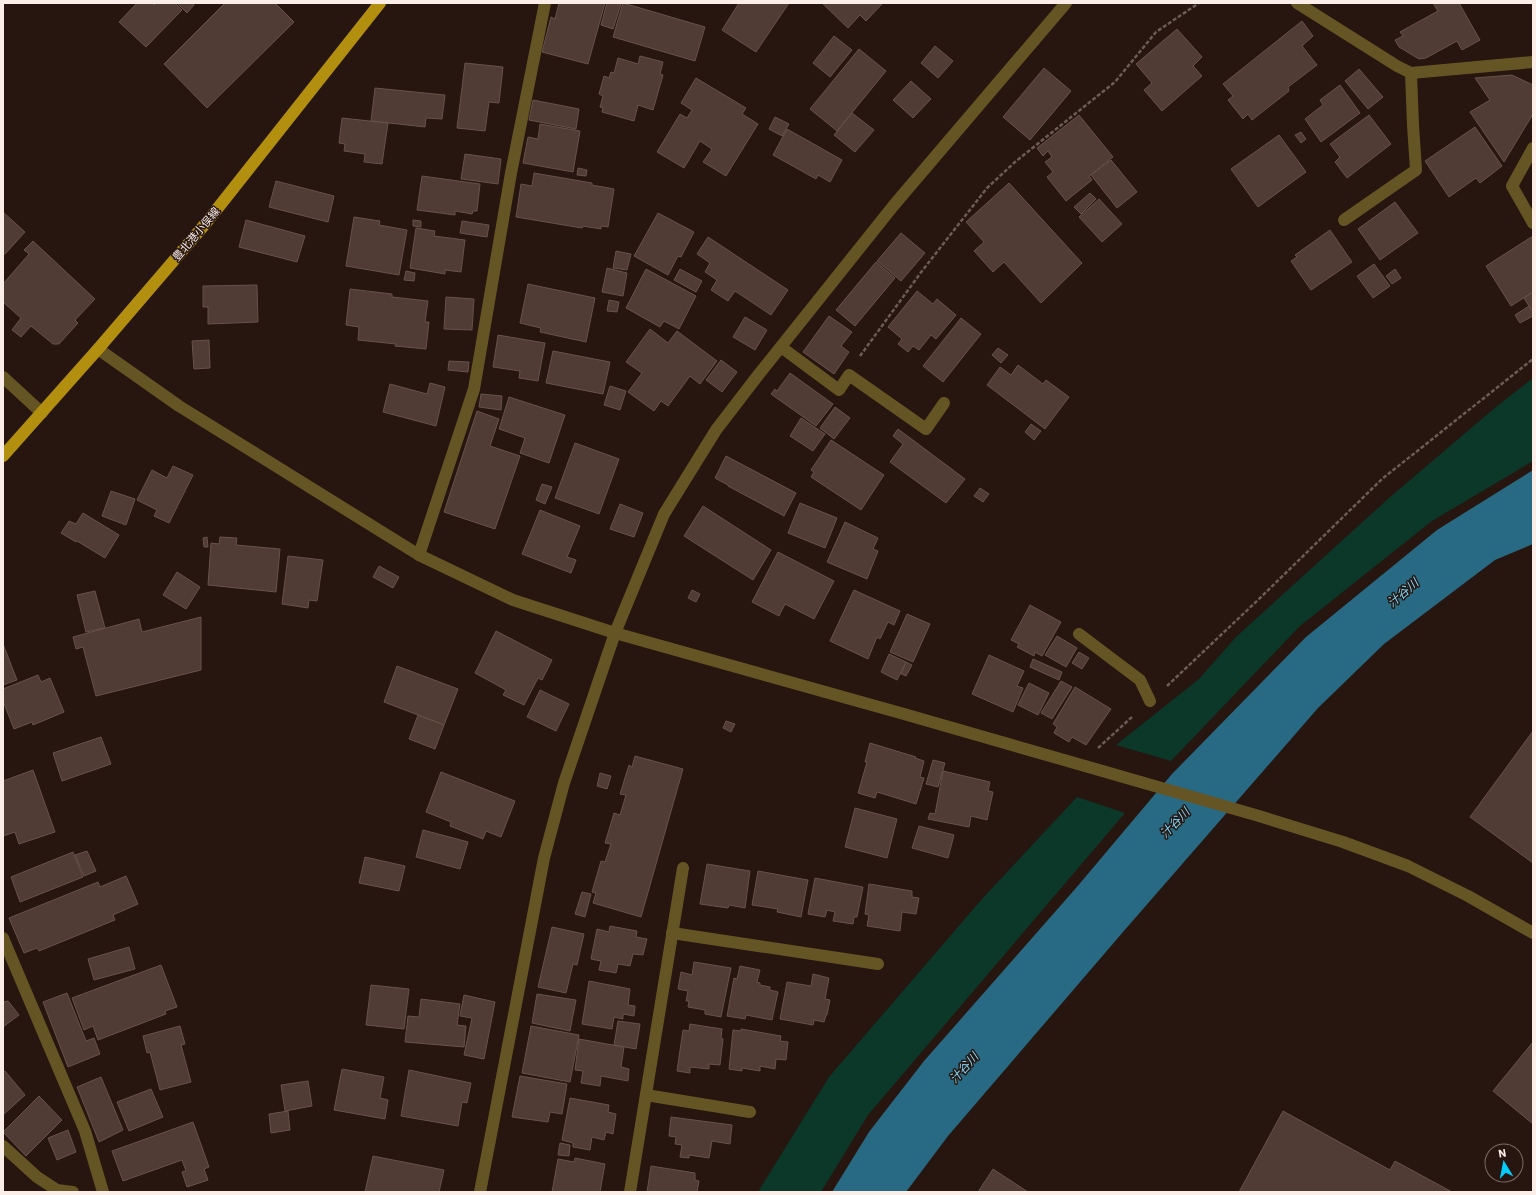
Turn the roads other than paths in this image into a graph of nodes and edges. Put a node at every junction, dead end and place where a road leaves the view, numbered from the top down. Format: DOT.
graph roads {
  1 [pos="380,3"];
  2 [pos="545,3"];
  3 [pos="1066,3"];
  4 [pos="1297,3"];
  5 [pos="1533,62"];
  6 [pos="1411,72"];
  7 [pos="1533,148"];
  8 [pos="1344,220"];
  9 [pos="1533,223"];
  10 [pos="781,347"];
  11 [pos="98,349"];
  12 [pos="3,377"];
  13 [pos="944,403"];
  14 [pos="42,413"];
  15 [pos="3,456"];
  16 [pos="419,555"];
  17 [pos="615,633"];
  18 [pos="1079,634"];
  19 [pos="1150,701"];
  20 [pos="683,868"];
  21 [pos="672,933"];
  22 [pos="1533,933"];
  23 [pos="3,938"];
  24 [pos="878,964"];
  25 [pos="646,1095"];
  26 [pos="750,1112"];
  27 [pos="3,1146"];
  28 [pos="99,1191"];
  29 [pos="73,1192"];
  30 [pos="480,1192"];
  31 [pos="630,1192"];
  1 -- 11 [label="main road, 豊北港小俣線"];
  2 -- 16 [label="street"];
  3 -- 10 [label="street"];
  4 -- 6 [label="street"];
  5 -- 6 [label="street"];
  6 -- 8 [label="street"];
  7 -- 9 [label="street"];
  10 -- 13 [label="street"];
  10 -- 17 [label="street"];
  11 -- 14 [label="main road, 豊北港小俣線"];
  11 -- 16 [label="street"];
  12 -- 14 [label="street"];
  14 -- 15 [label="main road, 豊北港小俣線"];
  16 -- 17 [label="street"];
  17 -- 22 [label="street"];
  17 -- 30 [label="street"];
  18 -- 19 [label="street"];
  20 -- 21 [label="street"];
  21 -- 24 [label="street"];
  21 -- 25 [label="street"];
  23 -- 28 [label="street"];
  25 -- 26 [label="street"];
  25 -- 31 [label="street"];
  27 -- 29 [label="street"];
}
